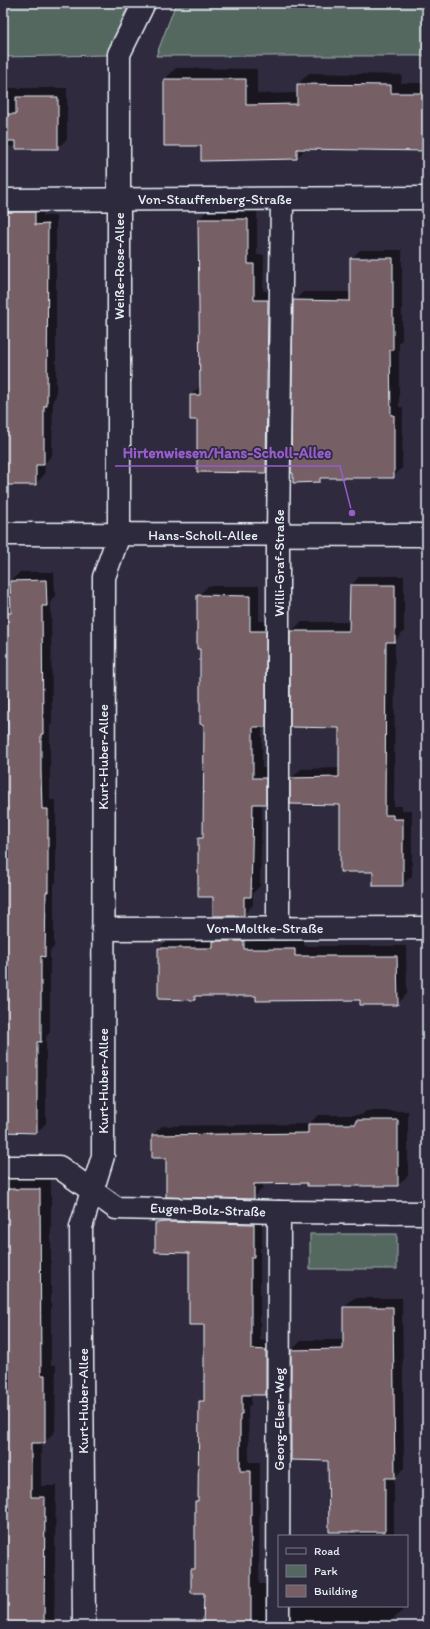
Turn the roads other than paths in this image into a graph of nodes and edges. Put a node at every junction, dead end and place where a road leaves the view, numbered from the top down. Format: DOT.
graph roads {
  1 [pos="144,3"];
  2 [pos="427,198"];
  3 [pos="282,199"];
  4 [pos="3,200"];
  5 [pos="119,200"];
  6 [pos="3,534"];
  7 [pos="119,535"];
  8 [pos="278,535"];
  9 [pos="427,535"];
  10 [pos="278,928"];
  11 [pos="427,928"];
  12 [pos="103,929"];
  13 [pos="3,1167"];
  14 [pos="93,1190"];
  15 [pos="279,1212"];
  16 [pos="427,1213"];
  17 [pos="278,1535"];
  18 [pos="278,1607"];
  19 [pos="84,1626"];
  20 [pos="278,1626"];
  1 -- 5 [label="street, Weiße-Rose-Allee"];
  2 -- 3 [label="street, Von-Stauffenberg-Straße"];
  3 -- 5 [label="street, Von-Stauffenberg-Straße"];
  3 -- 8 [label="street, Willi-Graf-Straße"];
  4 -- 5 [label="street, Von-Stauffenberg-Straße"];
  5 -- 7 [label="street, Weiße-Rose-Allee"];
  6 -- 7 [label="street, Hans-Scholl-Allee"];
  7 -- 8 [label="street, Hans-Scholl-Allee"];
  7 -- 12 [label="street, Kurt-Huber-Allee"];
  8 -- 9 [label="street, Hans-Scholl-Allee"];
  8 -- 10 [label="street, Willi-Graf-Straße"];
  10 -- 11 [label="street, Von-Moltke-Straße"];
  10 -- 12 [label="street, Von-Moltke-Straße"];
  12 -- 14 [label="street, Kurt-Huber-Allee"];
  13 -- 14 [label="street, Eugen-Bolz-Straße"];
  14 -- 15 [label="street, Eugen-Bolz-Straße"];
  14 -- 19 [label="street, Kurt-Huber-Allee"];
  15 -- 16 [label="street, Eugen-Bolz-Straße"];
  15 -- 17 [label="street, Georg-Elser-Weg"];
  18 -- 20 [label="street, Georg-Elser-Weg"];
}
